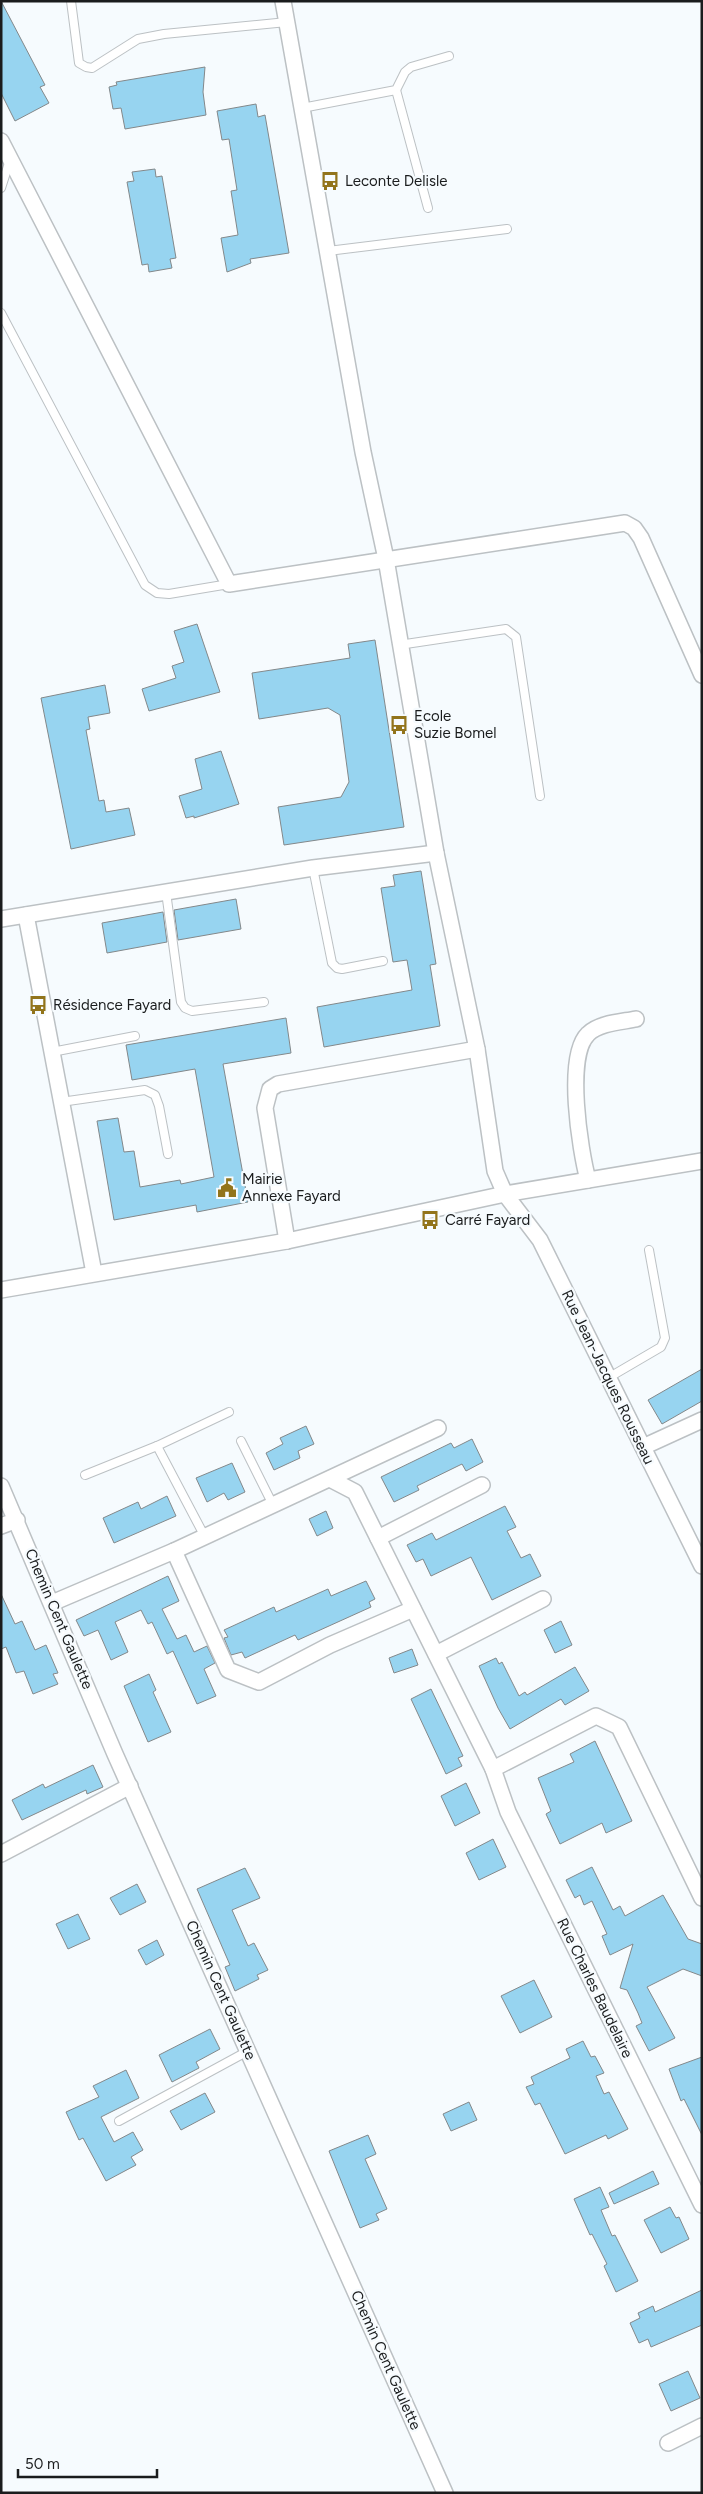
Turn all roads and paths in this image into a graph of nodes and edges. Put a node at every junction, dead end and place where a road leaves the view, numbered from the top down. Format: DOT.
graph roads {
  1 [pos="70,1"];
  2 [pos="283,1"];
  3 [pos="287,22"];
  4 [pos="449,56"];
  5 [pos="396,90"];
  6 [pos="302,108"];
  7 [pos="1,141"];
  8 [pos="10,160"];
  9 [pos="1,188"];
  10 [pos="428,208"];
  11 [pos="507,229"];
  12 [pos="328,251"];
  13 [pos="1,313"];
  14 [pos="386,559"];
  15 [pos="228,584"];
  16 [pos="399,645"];
  17 [pos="702,675"];
  18 [pos="540,796"];
  19 [pos="436,852"];
  20 [pos="313,868"];
  21 [pos="166,892"];
  22 [pos="26,915"];
  23 [pos="1,919"];
  24 [pos="383,961"];
  25 [pos="264,1002"];
  26 [pos="636,1019"];
  27 [pos="136,1036"];
  28 [pos="477,1049"];
  29 [pos="52,1052"];
  30 [pos="61,1102"];
  31 [pos="168,1154"];
  32 [pos="702,1161"];
  33 [pos="588,1180"];
  34 [pos="505,1194"];
  35 [pos="287,1241"];
  36 [pos="649,1250"];
  37 [pos="94,1273"];
  38 [pos="1,1290"];
  39 [pos="608,1378"];
  40 [pos="229,1412"];
  41 [pos="702,1420"];
  42 [pos="438,1428"];
  43 [pos="241,1441"];
  44 [pos="157,1446"];
  45 [pos="643,1447"];
  46 [pos="85,1475"];
  47 [pos="330,1479"];
  48 [pos="482,1484"];
  49 [pos="1,1486"];
  50 [pos="273,1505"];
  51 [pos="17,1520"];
  52 [pos="1,1526"];
  53 [pos="205,1537"];
  54 [pos="378,1538"];
  55 [pos="174,1551"];
  56 [pos="702,1566"];
  57 [pos="543,1599"];
  58 [pos="52,1603"];
  59 [pos="413,1609"];
  60 [pos="436,1654"];
  61 [pos="493,1770"];
  62 [pos="130,1786"];
  63 [pos="1,1854"];
  64 [pos="702,1898"];
  65 [pos="248,2051"];
  66 [pos="120,2121"];
  67 [pos="702,2205"];
  68 [pos="702,2426"];
  69 [pos="668,2443"];
  70 [pos="445,2493"];
  1 -- 3 [label="lane"];
  2 -- 3 [label="street, Rue Jean-Jacques Rousseau"];
  3 -- 6 [label="street, Rue Jean-Jacques Rousseau"];
  4 -- 5 [label="lane"];
  5 -- 6 [label="lane"];
  5 -- 10 [label="lane"];
  6 -- 12 [label="street, Rue Jean-Jacques Rousseau"];
  7 -- 8 [label="street"];
  8 -- 9 [label="lane"];
  8 -- 15 [label="street"];
  11 -- 12 [label="lane"];
  12 -- 14 [label="street, Rue Jean-Jacques Rousseau"];
  13 -- 15 [label="lane"];
  14 -- 15 [label="street"];
  14 -- 16 [label="street, Rue Jean-Jacques Rousseau"];
  14 -- 17 [label="street"];
  16 -- 18 [label="lane"];
  16 -- 19 [label="street, Rue Jean-Jacques Rousseau"];
  19 -- 20 [label="street"];
  19 -- 28 [label="street, Rue Jean-Jacques Rousseau"];
  20 -- 21 [label="street"];
  20 -- 24 [label="lane"];
  21 -- 22 [label="street"];
  21 -- 25 [label="lane"];
  22 -- 23 [label="street"];
  22 -- 29 [label="street"];
  26 -- 33 [label="street"];
  27 -- 29 [label="lane"];
  28 -- 34 [label="street, Rue Jean-Jacques Rousseau"];
  28 -- 35 [label="street"];
  29 -- 30 [label="street"];
  30 -- 31 [label="lane"];
  30 -- 37 [label="street"];
  32 -- 33 [label="street"];
  33 -- 34 [label="street"];
  34 -- 35 [label="street"];
  34 -- 39 [label="street, Rue Jean-Jacques Rousseau"];
  35 -- 37 [label="street"];
  36 -- 39 [label="lane"];
  37 -- 38 [label="street"];
  39 -- 45 [label="street, Rue Jean-Jacques Rousseau"];
  40 -- 44 [label="lane"];
  41 -- 45 [label="street"];
  42 -- 47 [label="street"];
  43 -- 50 [label="lane"];
  44 -- 46 [label="lane"];
  44 -- 53 [label="lane"];
  45 -- 56 [label="street, Rue Jean-Jacques Rousseau"];
  47 -- 50 [label="street"];
  47 -- 54 [label="street, Rue Charles Baudelaire"];
  48 -- 54 [label="street"];
  49 -- 51 [label="street, Chemin Cent Gaulette"];
  50 -- 53 [label="street"];
  51 -- 52 [label="street"];
  51 -- 58 [label="street, Chemin Cent Gaulette"];
  53 -- 55 [label="street"];
  54 -- 59 [label="street, Rue Charles Baudelaire"];
  55 -- 58 [label="street"];
  55 -- 59 [label="street"];
  57 -- 60 [label="street"];
  58 -- 62 [label="street, Chemin Cent Gaulette"];
  59 -- 60 [label="street, Rue Charles Baudelaire"];
  60 -- 61 [label="street, Rue Charles Baudelaire"];
  61 -- 64 [label="street"];
  61 -- 67 [label="street, Rue Charles Baudelaire"];
  62 -- 63 [label="street"];
  62 -- 65 [label="street, Chemin Cent Gaulette"];
  65 -- 66 [label="lane"];
  65 -- 70 [label="street, Chemin Cent Gaulette"];
  68 -- 69 [label="street"];
}
